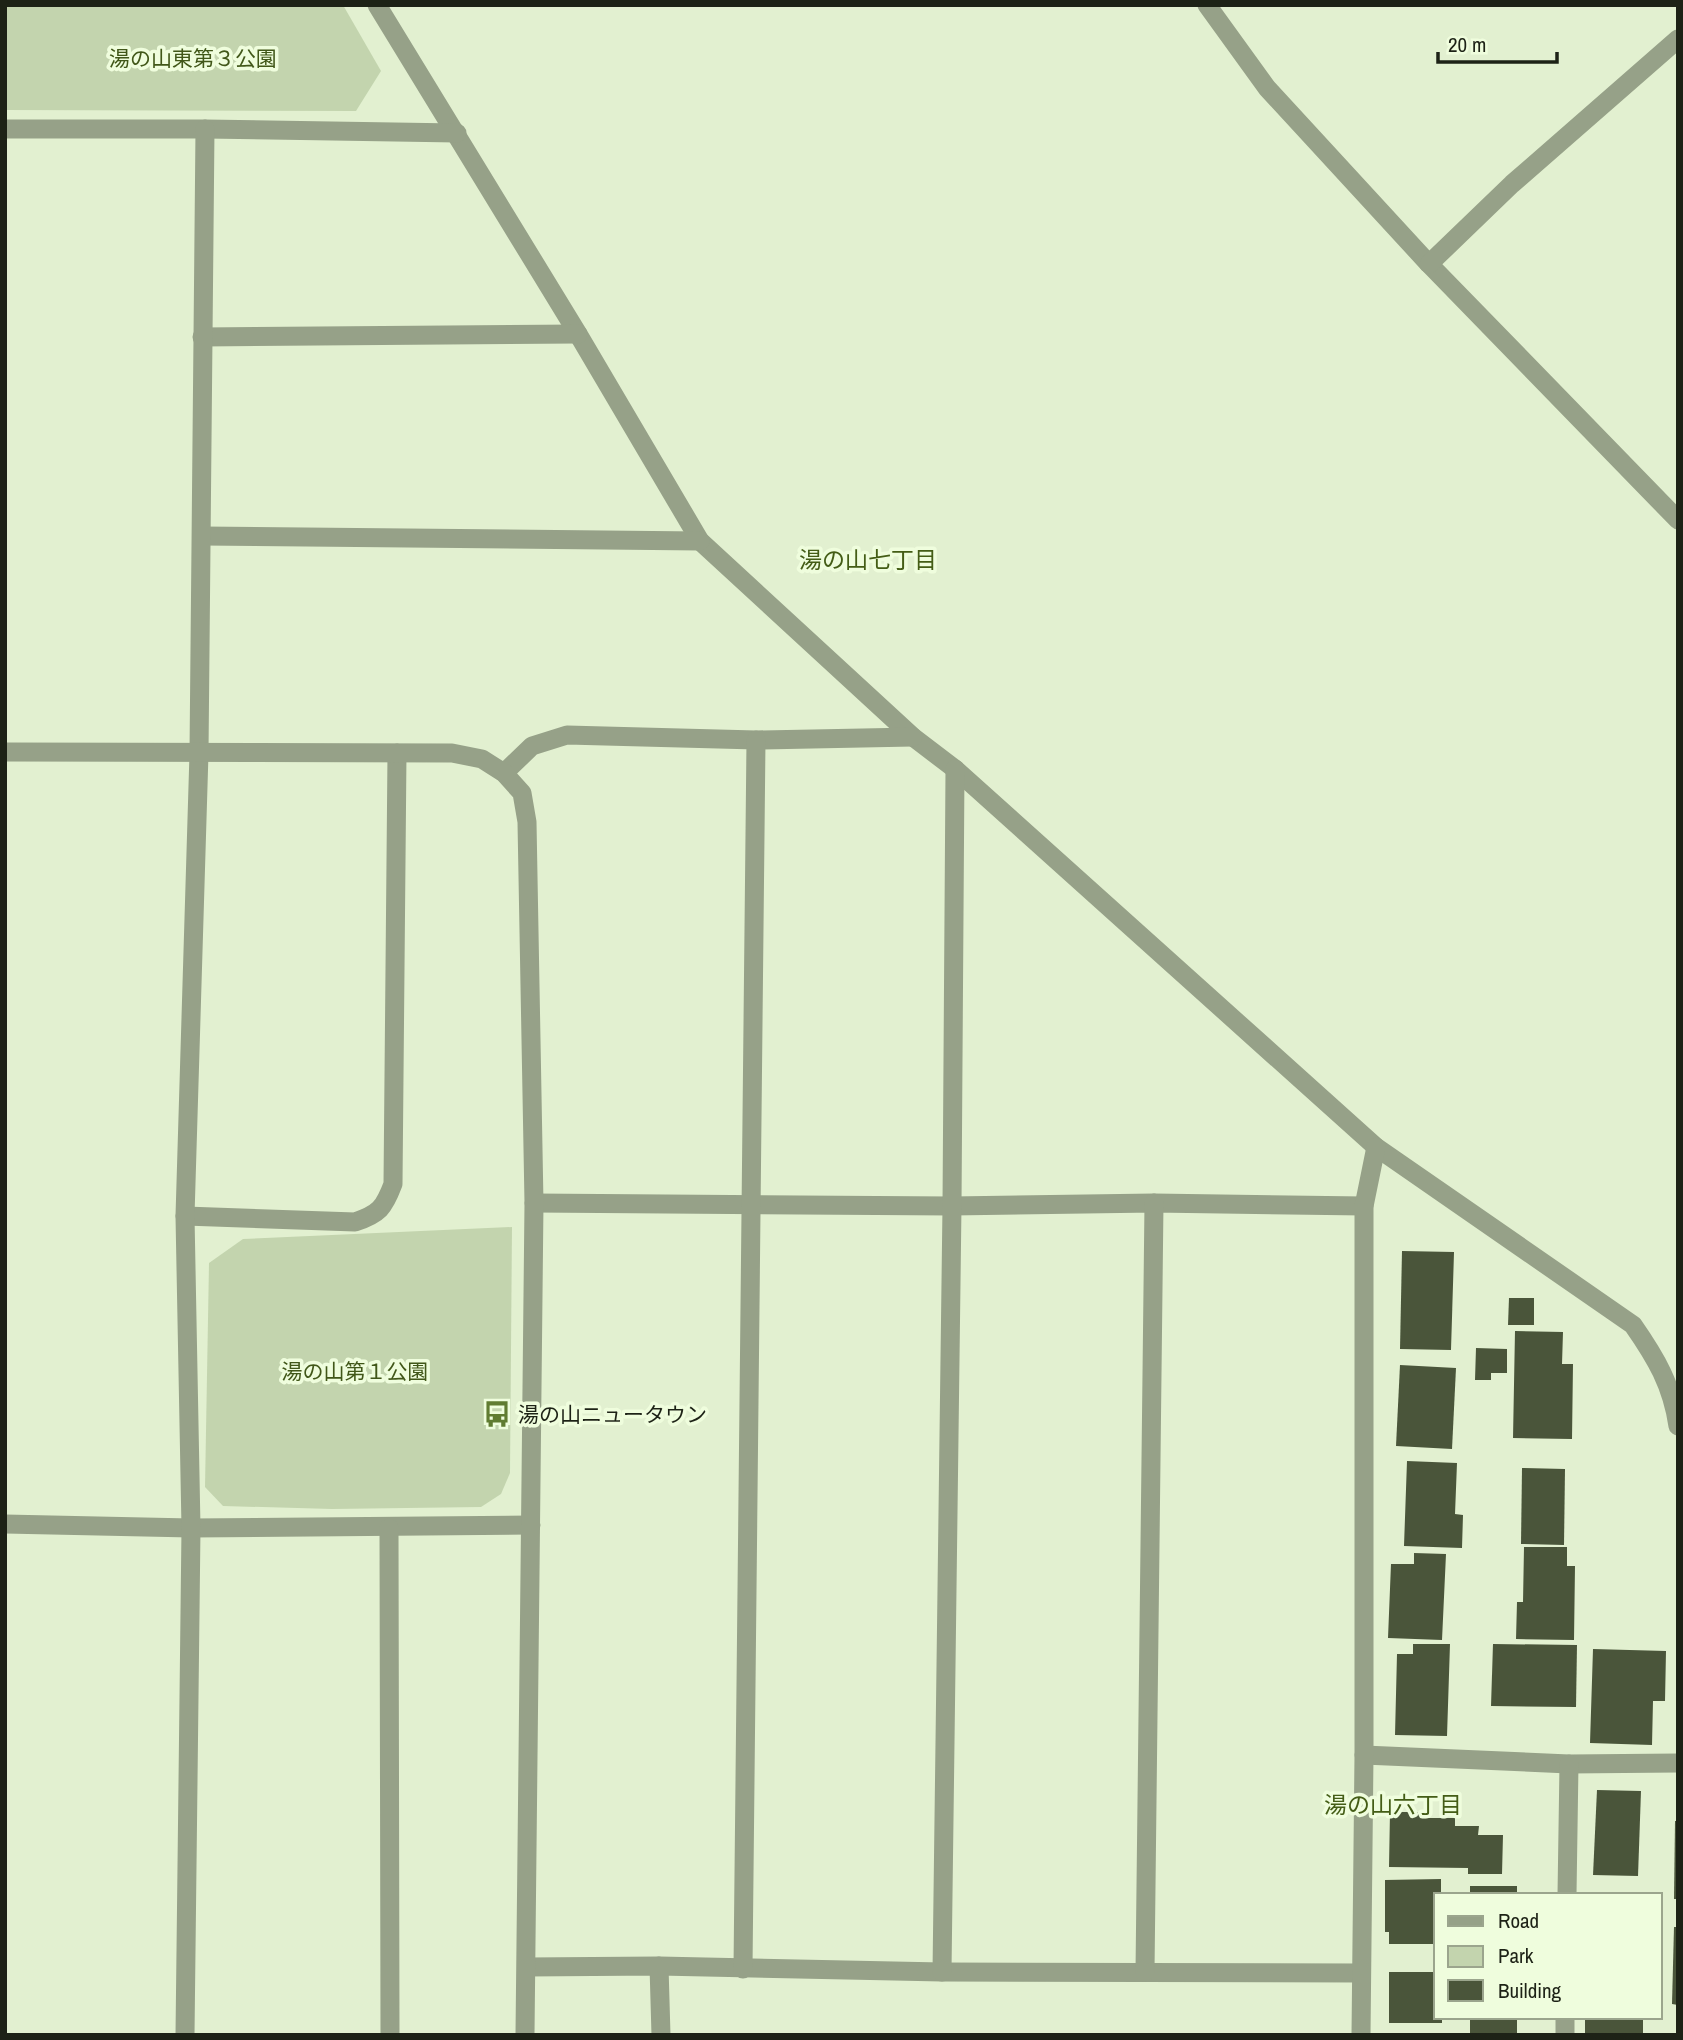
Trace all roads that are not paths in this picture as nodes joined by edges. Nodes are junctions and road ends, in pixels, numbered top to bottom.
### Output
1 (377, 5) edge
2 (1207, 5) edge
3 (1678, 39) edge
4 (5, 129) edge
5 (205, 129) junction
6 (457, 133) junction
7 (1429, 264) junction
8 (578, 334) junction
9 (202, 337) junction
10 (1678, 520) edge
11 (202, 536) junction
12 (700, 541) junction
13 (913, 737) junction
14 (756, 740) junction
15 (5, 752) edge
16 (199, 753) junction
17 (397, 753) junction
18 (955, 769) junction
19 (504, 773) junction
20 (1376, 1147) junction
21 (534, 1203) junction
22 (1154, 1203) junction
23 (750, 1205) junction
24 (952, 1206) junction
25 (1364, 1206) junction
26 (185, 1216) junction
27 (1678, 1426) edge
28 (5, 1524) edge
29 (531, 1525) junction
30 (191, 1528) junction
31 (389, 1528) junction
32 (1364, 1755) junction
33 (1678, 1763) edge
34 (1569, 1764) junction
35 (1567, 1893) edge
36 (659, 1966) junction
37 (527, 1967) junction
38 (743, 1969) junction
39 (942, 1972) junction
40 (1145, 1972) junction
41 (1360, 1973) junction
42 (185, 2035) edge
43 (390, 2035) edge
44 (525, 2035) edge
45 (661, 2035) edge
46 (1361, 2035) edge

1 - 6 street
2 - 7 street
3 - 7 street
4 - 5 street
5 - 6 street
5 - 9 street
6 - 8 street
7 - 10 street
8 - 9 street
8 - 12 street
9 - 11 street
11 - 12 street
11 - 16 street
12 - 13 street
13 - 14 street
13 - 18 street
14 - 19 street
14 - 23 street
15 - 16 street
16 - 17 street
16 - 26 street
17 - 19 street
17 - 26 street
18 - 20 street
18 - 24 street
19 - 21 street
20 - 25 street
20 - 27 street
21 - 23 street
21 - 29 street
22 - 24 street
22 - 25 street
22 - 40 street
23 - 24 street
23 - 38 street
24 - 39 street
25 - 32 street
26 - 30 street
28 - 30 street
29 - 31 street
29 - 37 street
30 - 31 street
30 - 42 street
31 - 43 street
32 - 34 street
32 - 41 street
33 - 34 street
34 - 35 street
36 - 37 street
36 - 38 street
36 - 45 street
37 - 44 street
38 - 39 street
39 - 40 street
40 - 41 street
41 - 46 street

